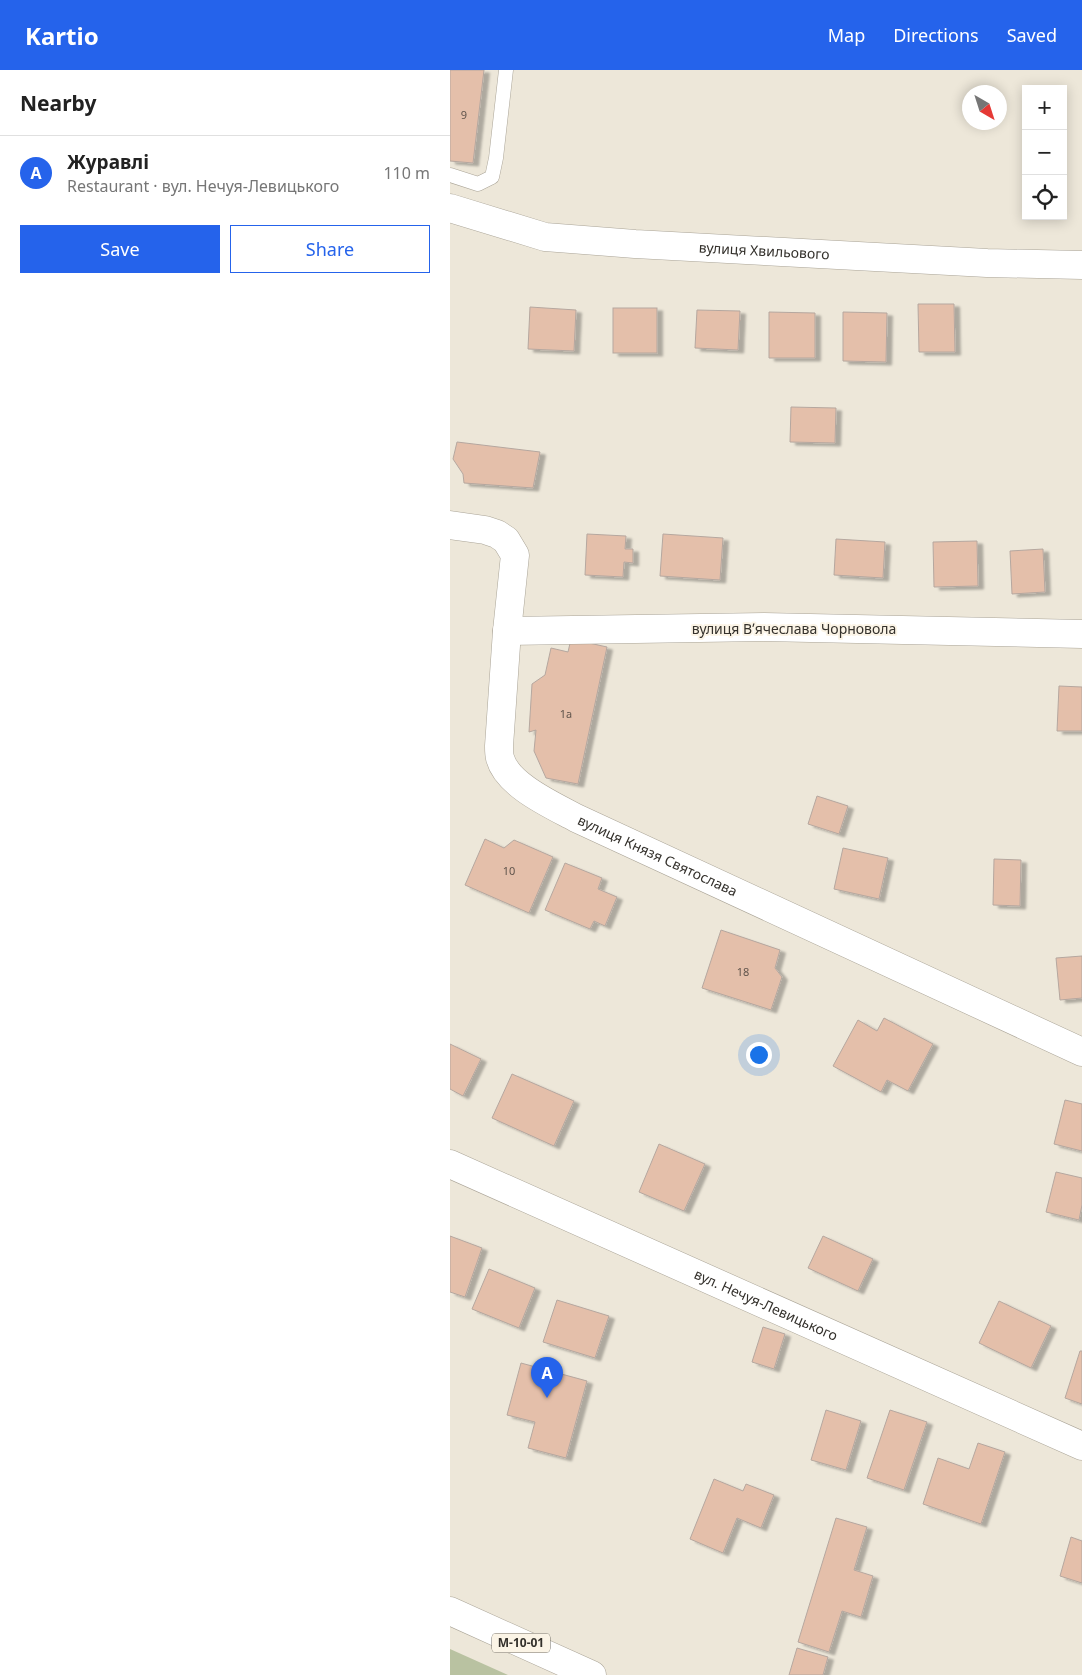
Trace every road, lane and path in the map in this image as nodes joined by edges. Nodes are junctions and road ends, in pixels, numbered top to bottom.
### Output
1 (506, 70) edge
2 (450, 175) edge
3 (450, 208) edge
4 (1082, 265) edge
5 (450, 525) edge
6 (507, 631) junction
7 (1082, 634) edge
8 (1082, 1052) edge
9 (450, 1164) edge
10 (1082, 1446) edge
11 (450, 1611) edge
12 (592, 1675) edge

1 - 2 lane
3 - 4 main road, вулиця Хвильового
5 - 6 main road, вулиця Князя Святослава
6 - 7 main road, вулиця Вʼячеслава Чорновола
6 - 8 main road, вулиця Князя Святослава
9 - 10 main road, вул. Нечуя-Левицького
11 - 12 main road, М-10-01

